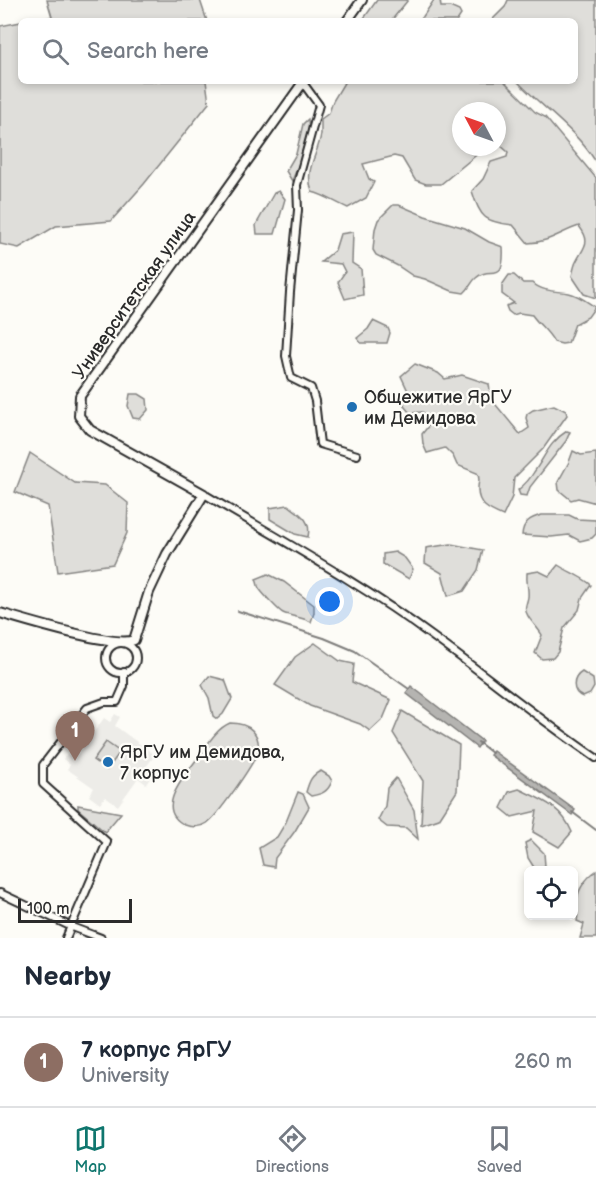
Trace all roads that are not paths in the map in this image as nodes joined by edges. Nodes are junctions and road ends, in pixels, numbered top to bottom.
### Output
1 (362, 0) edge
2 (349, 18) edge
3 (303, 84) edge
4 (305, 84) edge
5 (357, 455) dead end
6 (204, 494) junction
7 (0, 613) edge
8 (134, 640) junction
9 (121, 643) junction
10 (133, 649) junction
11 (124, 672) junction
12 (596, 759) edge
13 (0, 893) edge
14 (72, 927) junction
15 (66, 938) edge
16 (101, 938) edge

1 - 2 street
3 - 6 street, Университетская улица
4 - 5 street
6 - 8 street
6 - 12 street
7 - 9 street
8 - 9 street
8 - 10 street
9 - 10 street
9 - 11 street
10 - 11 street
11 - 14 street
13 - 14 street
14 - 15 street
14 - 16 street

